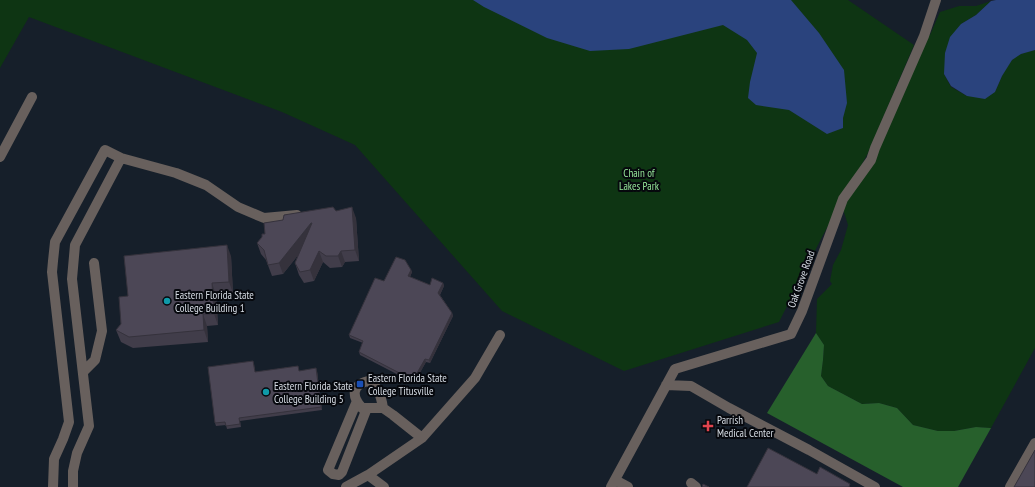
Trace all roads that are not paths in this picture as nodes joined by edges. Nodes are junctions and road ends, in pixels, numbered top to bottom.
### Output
1 (936, 0) edge
2 (32, 97) dead end
3 (0, 157) edge
4 (121, 158) junction
5 (303, 214) edge
6 (66, 223) junction
7 (82, 231) junction
8 (94, 263) dead end
9 (500, 335) dead end
10 (83, 372) junction
11 (666, 385) junction
12 (357, 401) junction
13 (367, 408) junction
14 (383, 408) junction
15 (422, 438) junction
16 (1035, 444) edge
17 (368, 475) junction
18 (613, 483) edge
19 (53, 487) edge
20 (73, 487) edge
21 (346, 487) edge
22 (361, 487) edge
23 (384, 487) edge
24 (628, 487) edge
25 (875, 487) edge
26 (1010, 487) edge

1 - 11 street, Oak Grove Road
2 - 3 street
4 - 5 street
4 - 6 street
4 - 7 street
6 - 7 street
6 - 19 street
7 - 10 street
8 - 10 street
9 - 15 street
10 - 20 street
11 - 18 street, Oak Grove Road
11 - 25 street
12 - 13 street
12 - 13 street
12 - 14 street
13 - 14 street
14 - 15 street
15 - 17 street
16 - 26 street
17 - 21 street
17 - 22 street
17 - 23 street
18 - 24 street

